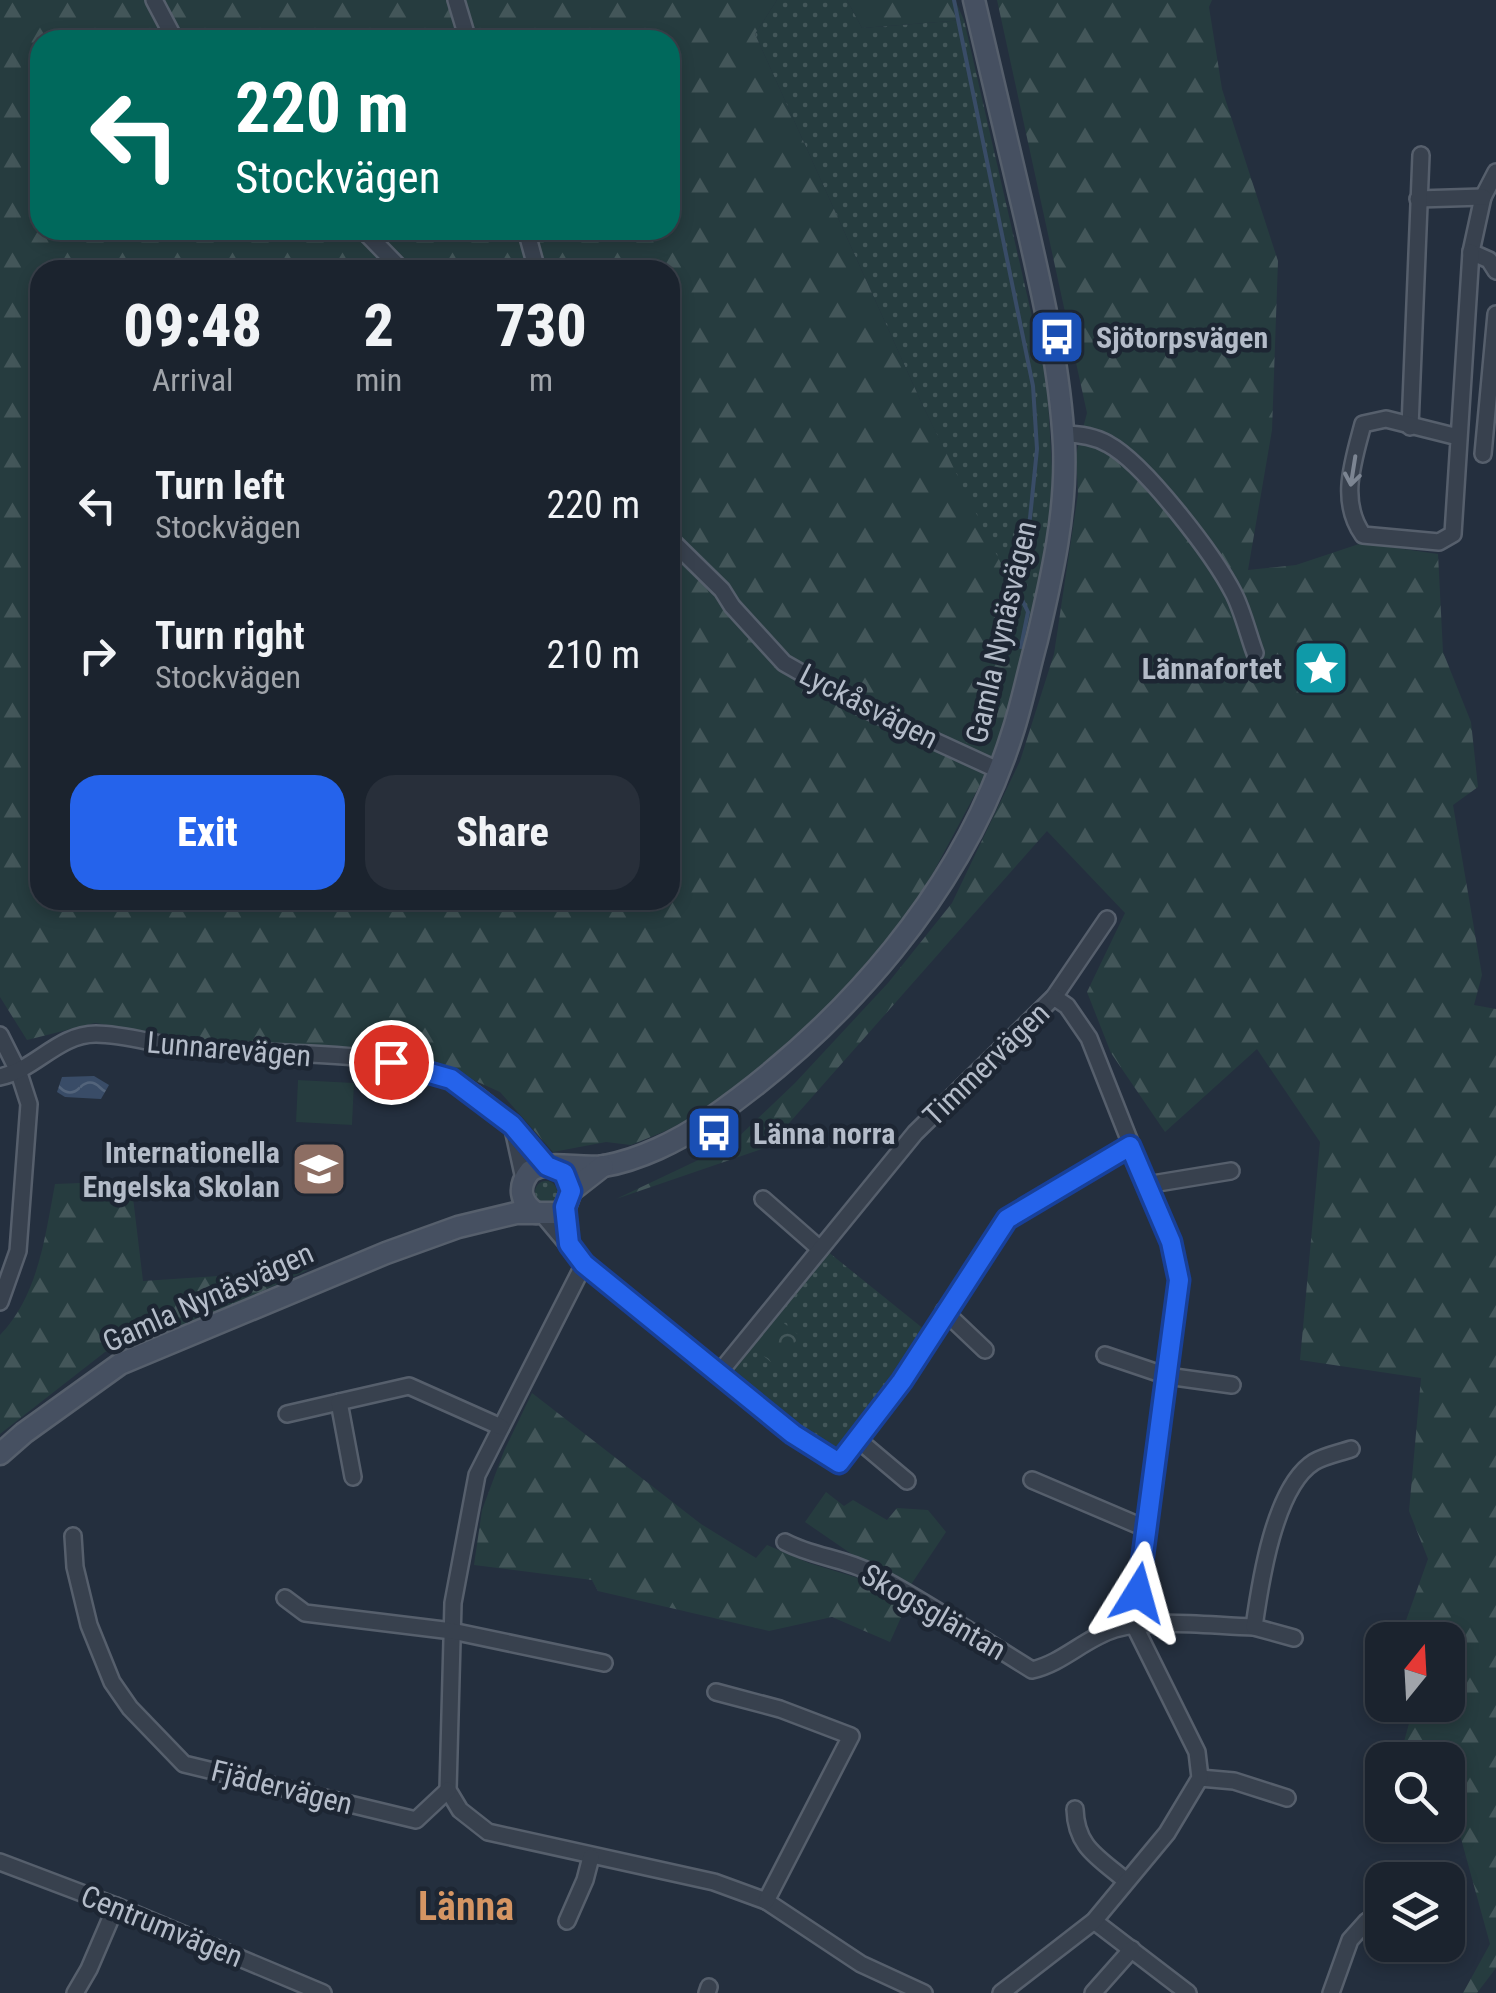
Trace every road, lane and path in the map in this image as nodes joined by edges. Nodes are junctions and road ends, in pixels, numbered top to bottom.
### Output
1 (154, 0) edge
2 (456, 0) edge
3 (974, 0) edge
4 (170, 30) edge
5 (465, 30) edge
6 (1421, 155) dead end
7 (1496, 172) edge
8 (1484, 197) junction
9 (1418, 198) junction
10 (373, 240) edge
11 (1471, 252) junction
12 (392, 260) edge
13 (1496, 271) edge
14 (1496, 314) edge
15 (1410, 427) junction
16 (1063, 434) junction
17 (1458, 437) junction
18 (1483, 454) dead end
19 (680, 548) edge
20 (1255, 653) dead end
21 (998, 770) junction
22 (1107, 919) dead end
23 (1065, 1000) junction
24 (0, 1034) edge
25 (20, 1073) junction
26 (0, 1077) edge
27 (512, 1125) junction
28 (1130, 1146) junction
29 (602, 1166) junction
30 (552, 1167) junction
31 (1231, 1171) dead end
32 (522, 1184) junction
33 (1146, 1185) junction
34 (568, 1199) junction
35 (762, 1199) dead end
36 (540, 1214) junction
37 (458, 1228) junction
38 (569, 1244) junction
39 (820, 1249) junction
40 (584, 1264) junction
41 (0, 1302) edge
42 (944, 1311) junction
43 (985, 1350) dead end
44 (1105, 1355) dead end
45 (720, 1372) junction
46 (1167, 1376) junction
47 (1232, 1385) dead end
48 (339, 1402) junction
49 (288, 1414) dead end
50 (502, 1427) junction
51 (856, 1438) junction
52 (1350, 1449) dead end
53 (0, 1454) edge
54 (354, 1478) dead end
55 (1032, 1480) dead end
56 (907, 1481) dead end
57 (1147, 1529) junction
58 (74, 1536) dead end
59 (785, 1542) dead end
60 (285, 1598) dead end
61 (1134, 1625) junction
62 (1254, 1626) junction
63 (452, 1631) junction
64 (1294, 1638) dead end
65 (604, 1663) dead end
66 (716, 1692) dead end
67 (1200, 1778) junction
68 (448, 1790) junction
69 (1287, 1798) dead end
70 (1075, 1809) dead end
71 (591, 1857) junction
72 (0, 1862) edge
73 (1125, 1880) junction
74 (766, 1901) junction
75 (116, 1906) junction
76 (567, 1921) dead end
77 (1094, 1921) junction
78 (1365, 1923) edge
79 (1132, 1949) junction
80 (75, 1993) edge
81 (323, 1993) edge
82 (924, 1993) edge
83 (1001, 1993) edge
84 (1093, 1993) edge
85 (1188, 1993) edge
86 (1331, 1993) edge

1 - 4 street
2 - 5 street
3 - 16 street, Gamla Nynäsvägen
6 - 9 street
7 - 8 street
8 - 9 street
8 - 11 street
9 - 15 street
10 - 12 street
11 - 13 street
11 - 17 street
14 - 18 street
15 - 17 street
15 -> 17 street
16 - 20 street
16 - 21 street, Gamla Nynäsvägen
19 - 21 street, Lyckåsvägen
21 - 29 street, Gamla Nynäsvägen
22 - 23 street
23 - 28 street, Timmervägen
23 - 39 street, Timmervägen
24 - 25 street
25 - 26 street, Lunnarevägen
25 - 27 street, Lunnarevägen
25 - 41 street
27 - 30 street, Lunnarevägen
27 - 32 street
28 - 33 street, Timmervägen
28 - 42 street
29 - 30 street, Gamla Nynäsvägen
29 - 34 street, Gamla Nynäsvägen
30 - 32 street, Gamla Nynäsvägen
30 - 34 street
31 - 33 street
32 - 36 street
32 - 37 street, Gamla Nynäsvägen
33 - 46 street, Timmervägen
34 - 36 street, Gamla Nynäsvägen
34 - 38 street
35 - 39 street
36 - 37 street, Gamla Nynäsvägen
36 - 38 street
37 - 53 street, Gamla Nynäsvägen
38 - 40 street
39 - 45 street, Timmervägen
40 - 45 street
40 - 50 street
42 - 43 street
42 - 51 street
44 - 46 street
45 - 51 street
46 - 47 street
46 - 57 street, Timmervägen
48 - 49 street
48 - 50 street
48 - 54 street
50 - 63 street
51 - 56 street
52 - 62 street
55 - 57 street
57 - 61 street, Timmervägen
58 - 68 street, Fjädervägen
59 - 61 street, Skogsgläntan
60 - 63 street
61 - 62 street
61 - 67 street
62 - 64 street
63 - 65 street
63 - 68 street
66 - 74 street
67 - 69 street
67 - 73 street
68 - 71 street
70 - 73 street
71 - 74 street
71 - 76 street
72 - 75 street, Centrumvägen
73 - 77 street
74 - 82 street
75 - 80 street
75 - 81 street, Centrumvägen
77 - 79 street
77 - 83 street
78 - 86 street
79 - 84 street
79 - 85 street

